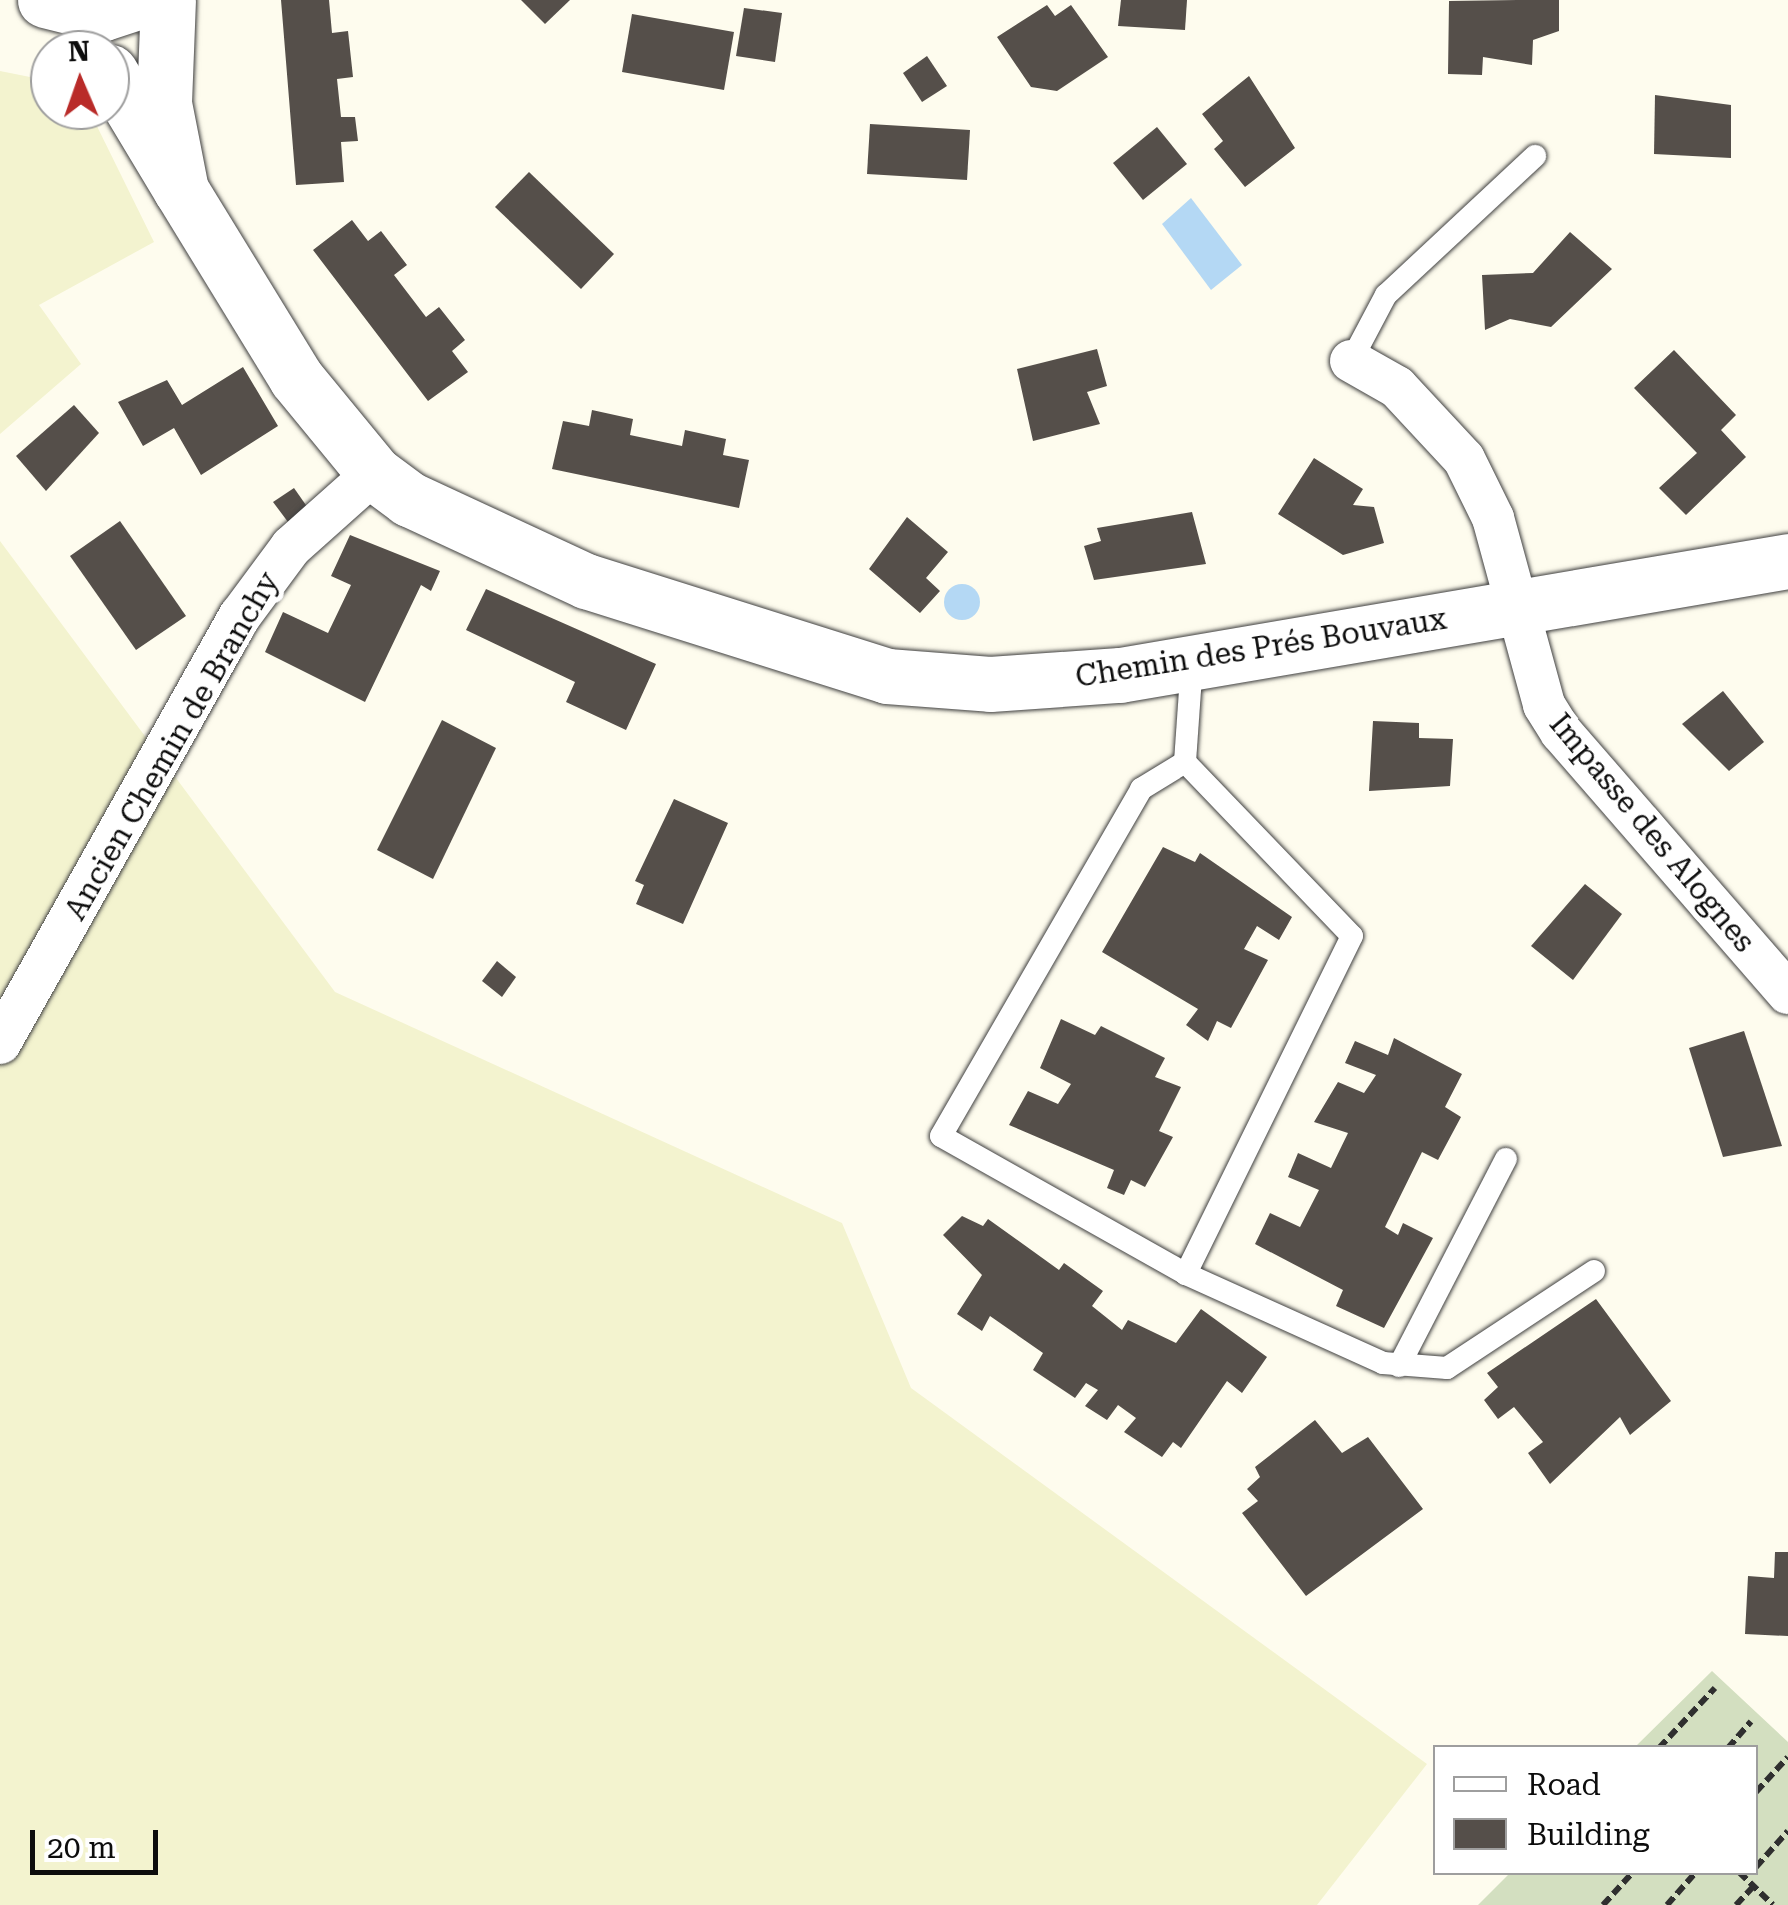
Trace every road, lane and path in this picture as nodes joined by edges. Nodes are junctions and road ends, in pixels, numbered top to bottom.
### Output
1 (143, 0) edge
2 (168, 0) edge
3 (71, 20) edge
4 (130, 105) edge
5 (1535, 156) dead end
6 (181, 190) junction
7 (1350, 361) joint
8 (374, 473) junction
9 (1788, 561) edge
10 (1516, 607) junction
11 (1192, 662) junction
12 (1184, 762) junction
13 (1788, 993) edge
14 (0, 1042) edge
15 (1506, 1159) dead end
16 (1594, 1271) dead end
17 (1186, 1274) junction
18 (1399, 1366) junction
19 (1715, 1688) dead end
20 (1751, 1722) dead end
21 (1662, 1745) edge
22 (1731, 1745) edge
23 (1788, 1757) edge
24 (1758, 1790) edge
25 (1788, 1831) edge
26 (1758, 1865) edge
27 (1630, 1875) edge
28 (1693, 1875) edge
29 (1745, 1875) edge
30 (1754, 1886) junction
31 (1603, 1905) edge
32 (1667, 1905) edge
33 (1736, 1905) edge
34 (1773, 1905) edge

1 - 3 street
2 - 6 street
4 - 6 street, Chemin des Prés Bouvaux
5 - 7 lane
6 - 8 street, Chemin des Prés Bouvaux
7 - 10 street, Impasse des Alognes
8 - 11 street, Chemin des Prés Bouvaux
8 - 14 street, Ancien Chemin de Branchy
9 - 10 street, Chemin des Prés Bouvaux
10 - 11 street, Chemin des Prés Bouvaux
10 - 13 street, Impasse des Alognes
11 - 12 lane
12 - 17 lane
12 - 17 lane
15 - 18 lane
16 - 18 lane
17 - 18 lane
19 - 21 path
20 - 22 path
23 - 24 path
25 - 26 path
27 - 31 path
28 - 32 path
29 - 30 path
30 - 33 path
30 - 34 path

